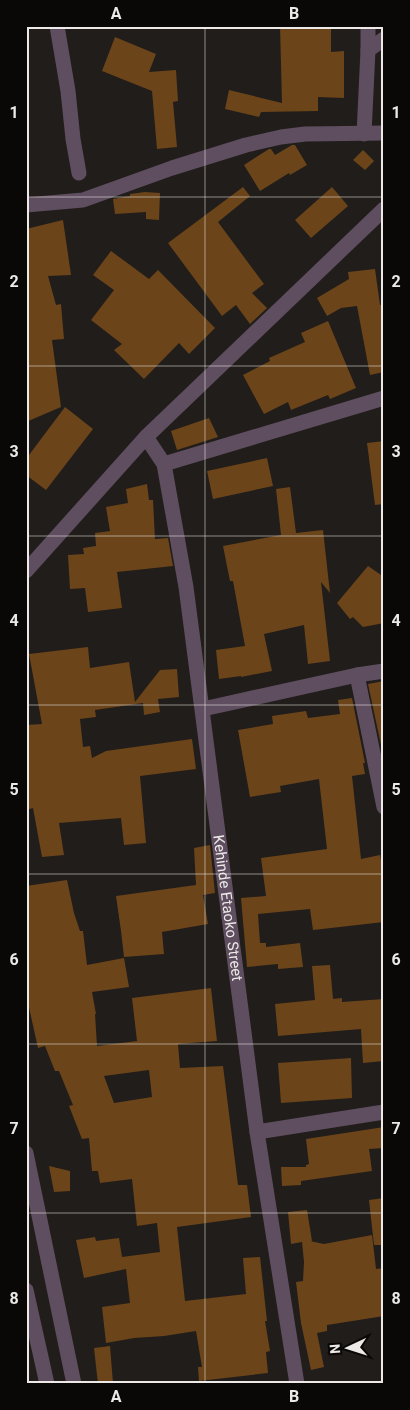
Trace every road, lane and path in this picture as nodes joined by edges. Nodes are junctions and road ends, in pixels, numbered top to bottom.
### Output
1 (57, 26) edge
2 (368, 26) edge
3 (384, 39) edge
4 (368, 50) junction
5 (384, 133) edge
6 (364, 134) junction
7 (79, 173) dead end
8 (26, 205) edge
9 (384, 209) edge
10 (384, 398) edge
11 (146, 437) junction
12 (164, 464) junction
13 (26, 571) edge
14 (384, 671) edge
15 (357, 675) junction
16 (202, 709) junction
17 (384, 807) edge
18 (384, 1112) edge
19 (257, 1132) junction
20 (26, 1154) edge
21 (26, 1290) edge
22 (47, 1384) edge
23 (74, 1384) edge
24 (297, 1384) edge

1 - 7 street
2 - 4 street
3 - 4 street
4 - 6 street
5 - 6 street
6 - 8 street
9 - 11 street
10 - 12 street
11 - 12 street, Kehinde Etaoko Street
11 - 13 street
12 - 16 street, Kehinde Etaoko Street
14 - 15 street
15 - 16 street
15 - 17 street
16 - 19 street, Kehinde Etaoko Street
18 - 19 street
19 - 24 street, Kehinde Etaoko Street
20 - 23 street
21 - 22 street

